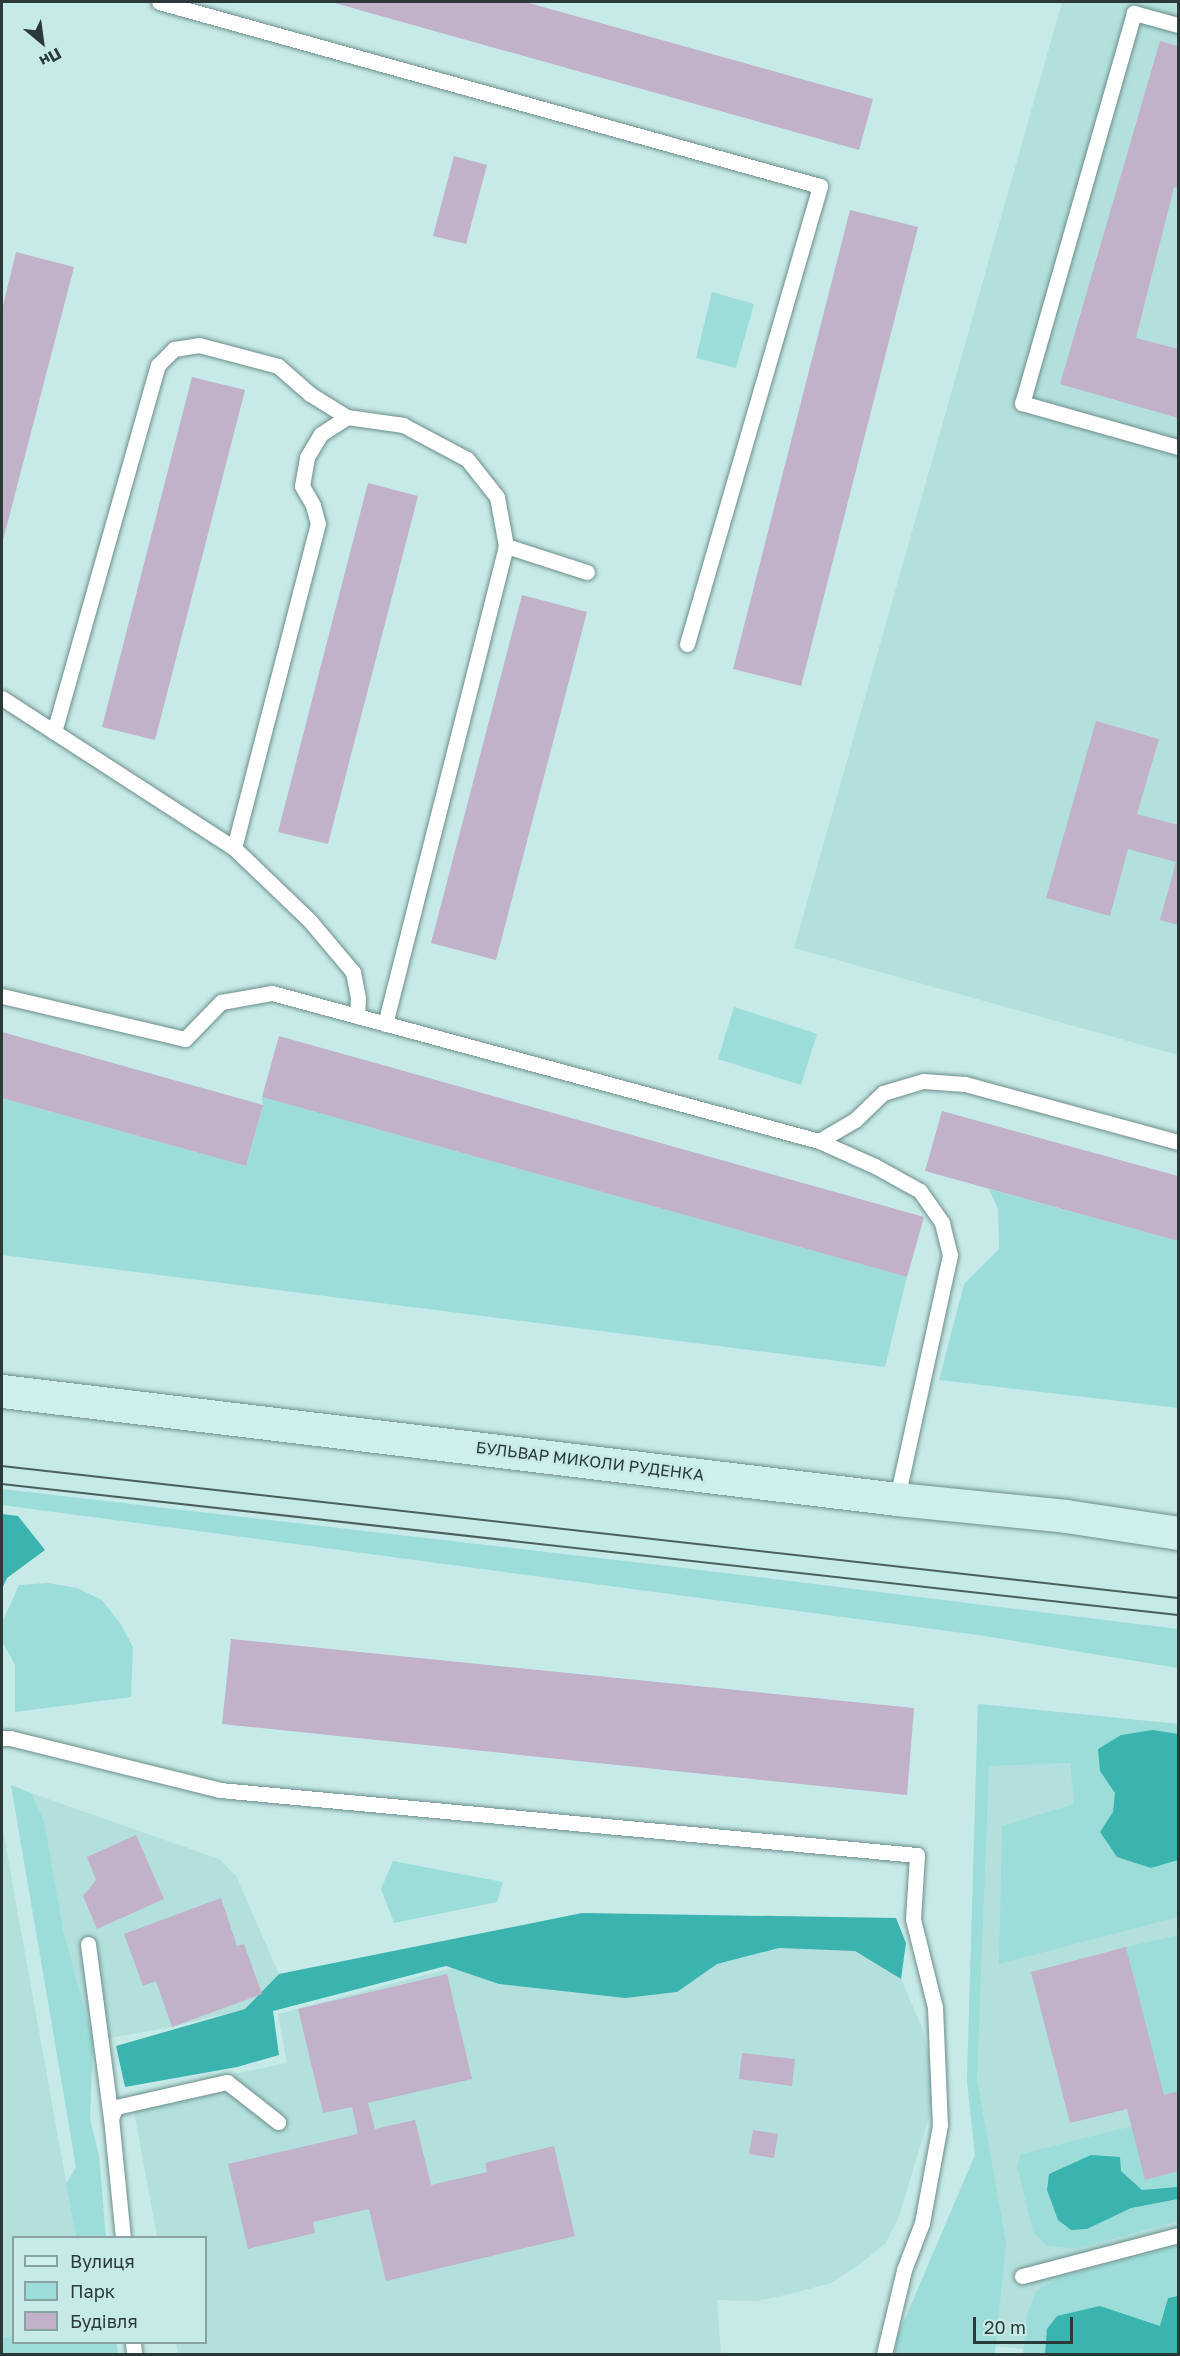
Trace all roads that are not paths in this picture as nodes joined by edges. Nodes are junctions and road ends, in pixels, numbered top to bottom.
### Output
1 (159, 2) edge
2 (1179, 25) edge
3 (347, 417) junction
4 (1179, 447) edge
5 (506, 546) junction
6 (587, 572) dead end
7 (687, 644) dead end
8 (2, 698) edge
9 (54, 732) junction
10 (234, 848) junction
11 (2, 996) edge
12 (357, 1016) junction
13 (385, 1024) junction
14 (819, 1142) junction
15 (1179, 1142) edge
16 (2, 1391) edge
17 (897, 1499) junction
18 (1179, 1533) edge
19 (2, 1738) edge
20 (87, 1944) dead end
21 (111, 2118) junction
22 (278, 2121) dead end
23 (1179, 2235) edge
24 (123, 2236) edge
25 (1022, 2276) dead end
26 (884, 2355) edge

1 - 7 lane
2 - 4 lane
3 - 5 lane
3 - 9 lane
3 - 10 lane
5 - 6 lane
5 - 13 lane
8 - 9 lane
9 - 10 lane
10 - 12 lane
11 - 12 lane
12 - 13 lane
13 - 14 lane
14 - 15 lane
14 - 17 lane
16 - 17 street, БУЛЬВАР МИКОЛИ РУДЕНКА
17 - 18 street, БУЛЬВАР МИКОЛИ РУДЕНКА
19 - 26 lane
20 - 21 lane
21 - 22 lane
21 - 24 lane
23 - 25 lane

